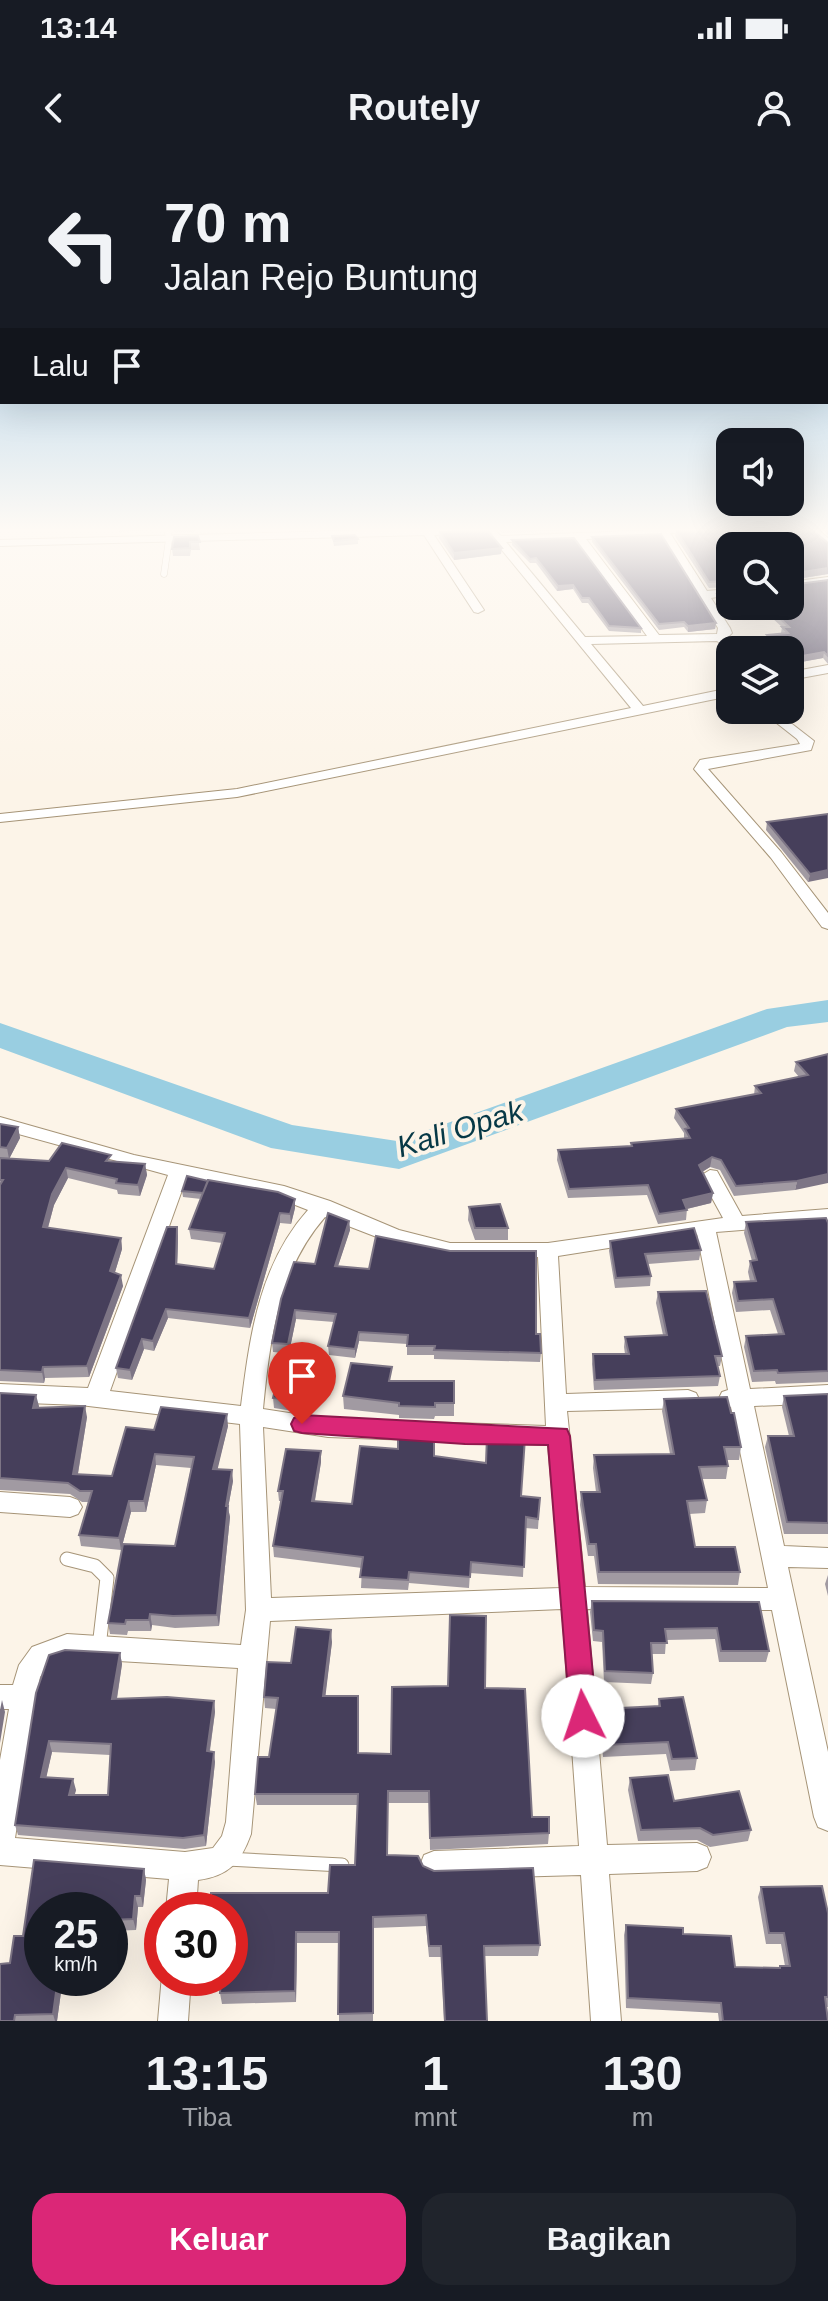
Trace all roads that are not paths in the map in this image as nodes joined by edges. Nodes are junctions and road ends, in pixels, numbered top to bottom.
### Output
1 (560, 614) edge
2 (637, 614) edge
3 (715, 614) edge
4 (722, 636) edge
5 (716, 637) edge
6 (656, 639) junction
7 (582, 641) junction
8 (828, 669) edge
9 (804, 673) edge
10 (716, 695) edge
11 (639, 710) junction
12 (785, 724) edge
13 (0, 818) edge
14 (828, 924) edge
15 (1, 1126) edge
16 (179, 1170) junction
17 (710, 1176) dead end
18 (323, 1206) junction
19 (828, 1216) edge
20 (735, 1222) junction
21 (705, 1226) junction
22 (548, 1250) junction
23 (0, 1393) edge
24 (828, 1394) edge
25 (740, 1397) junction
26 (96, 1398) junction
27 (555, 1403) junction
28 (251, 1416) junction
29 (559, 1436) junction
30 (0, 1502) edge
31 (70, 1507) dead end
32 (774, 1556) junction
33 (828, 1558) edge
34 (67, 1559) dead end
35 (574, 1598) junction
36 (783, 1599) junction
37 (259, 1610) junction
38 (99, 1647) junction
39 (252, 1657) junction
40 (13, 1697) edge
41 (828, 1817) edge
42 (0, 1843) edge
43 (0, 1851) edge
44 (697, 1857) dead end
45 (224, 1859) junction
46 (594, 1860) junction
47 (342, 1865) edge
48 (434, 1865) dead end
49 (185, 1866) junction
50 (183, 1892) edge
51 (175, 1996) edge
52 (173, 2021) edge
53 (606, 2021) edge

1 - 7 street
2 - 6 street
3 - 4 street
5 - 6 street
6 - 7 street
7 - 11 street
8 - 9 street
10 - 11 street
11 - 13 street
12 - 14 street
15 - 16 street
16 - 18 street
16 - 26 street
17 - 20 street
18 - 22 street
18 - 28 street
19 - 20 street
20 - 21 street
21 - 22 street
21 - 25 street
22 - 27 street
23 - 26 street
24 - 25 street
25 - 27 street
25 - 32 street
26 - 28 street
27 - 29 street
28 - 29 street
28 - 37 street
29 - 35 street
30 - 31 street
32 - 33 street
32 - 36 street
34 - 38 lane
35 - 36 street
35 - 37 street
35 - 46 street
36 - 41 street
37 - 39 street
38 - 39 street
38 - 40 street
39 - 45 street
40 - 42 street
43 - 49 street
44 - 46 street
45 - 47 lane
45 - 49 street
46 - 48 street
46 - 53 street
49 - 50 street
51 - 52 street

